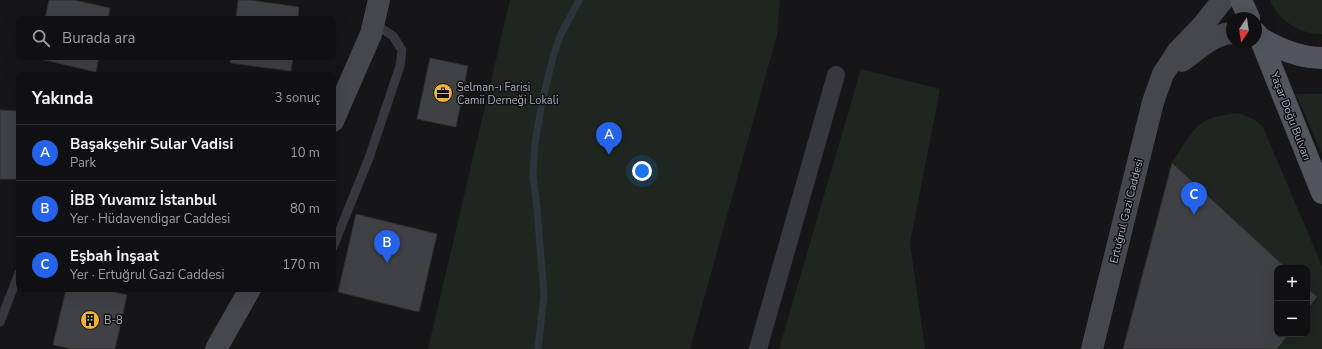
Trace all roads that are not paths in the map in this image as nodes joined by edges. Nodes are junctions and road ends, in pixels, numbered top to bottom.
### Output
1 (379, 0) edge
2 (1224, 0) edge
3 (1241, 0) edge
4 (1246, 12) edge
5 (373, 23) junction
6 (1226, 34) edge
7 (1262, 39) edge
8 (1262, 48) edge
9 (1322, 58) edge
10 (1163, 74) junction
11 (836, 75) dead end
12 (336, 114) edge
13 (1322, 193) edge
14 (336, 240) edge
15 (16, 281) edge
16 (248, 292) edge
17 (0, 322) edge
18 (216, 349) edge
19 (758, 349) edge
20 (1092, 349) edge

1 - 5 street
2 - 10 street, Ertuğrul Gazi Caddesi
3 - 4 main road
5 - 12 street
5 - 14 lane
6 - 10 street
7 - 9 main road, Yaşar Doğu Bulvarı
8 - 13 main road, Yaşar Doğu Bulvarı
10 - 20 street, Ertuğrul Gazi Caddesi
11 - 19 street
15 - 17 lane
16 - 18 street

